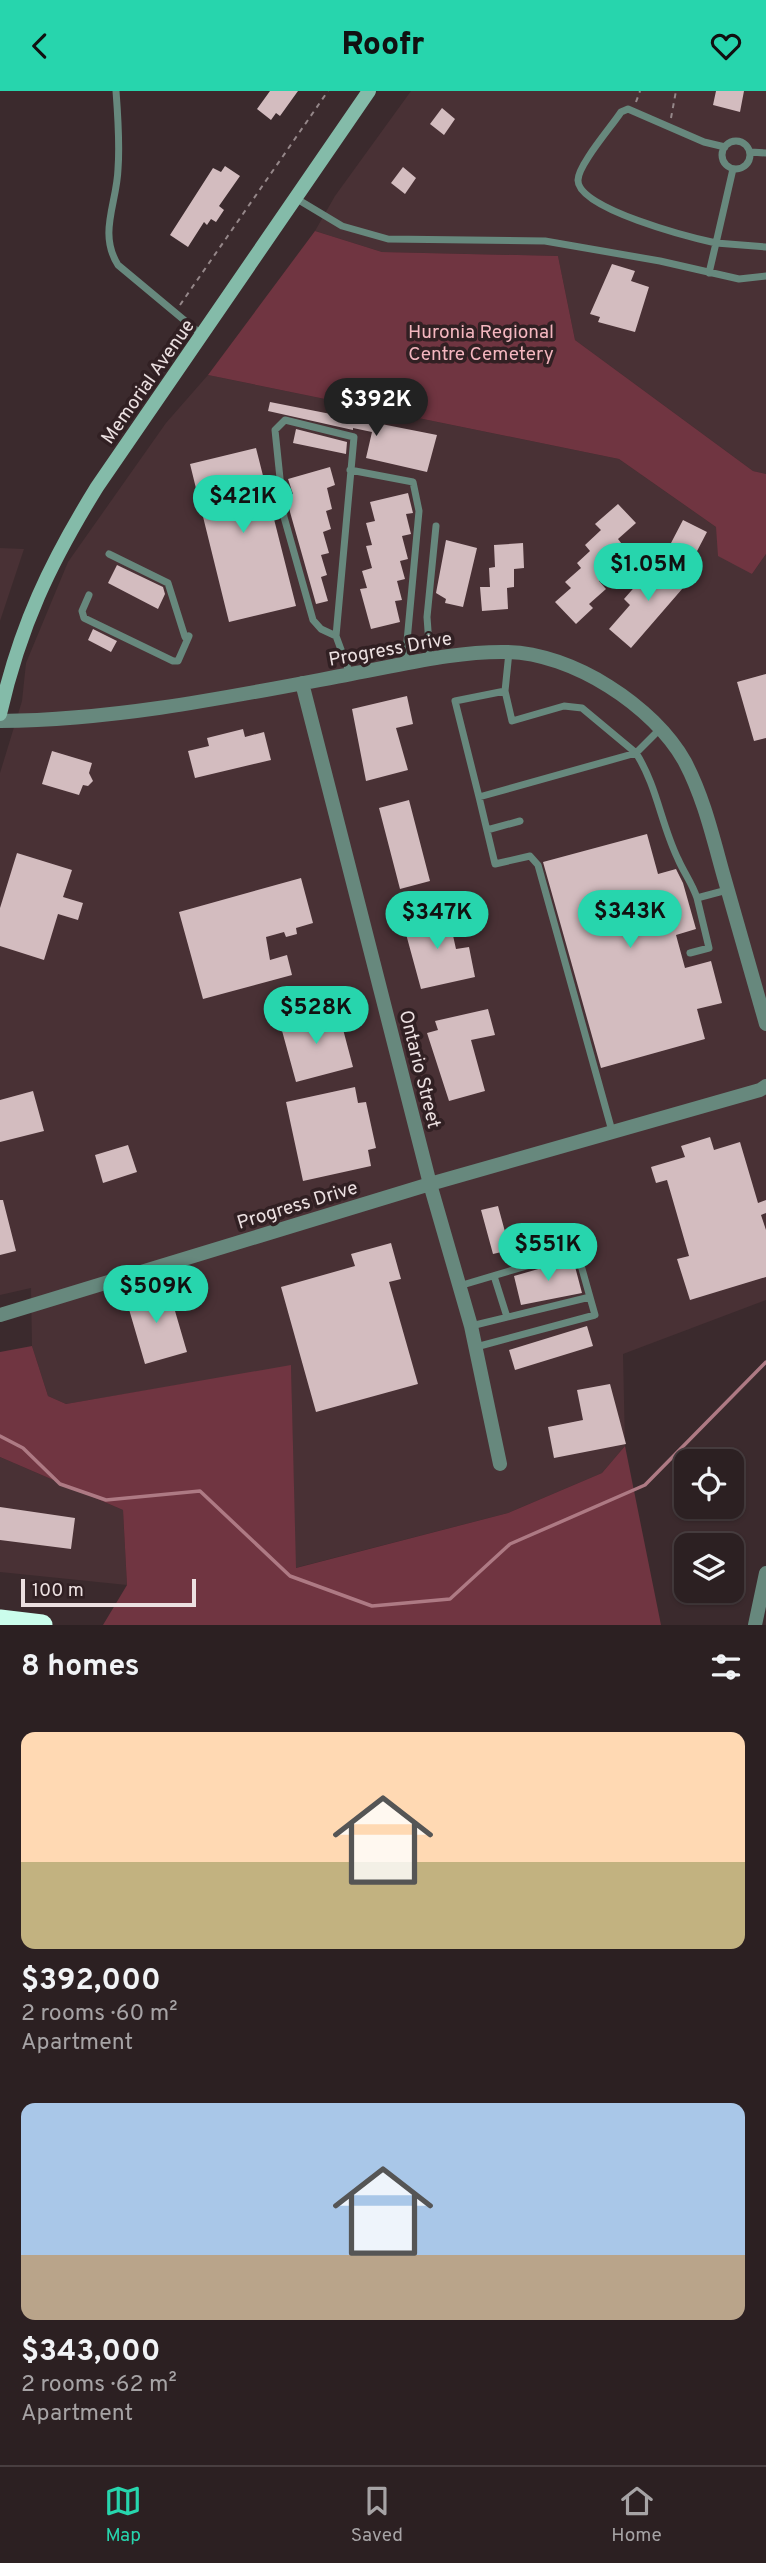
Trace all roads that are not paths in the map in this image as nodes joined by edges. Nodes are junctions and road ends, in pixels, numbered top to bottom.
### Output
1 (116, 91) edge
2 (369, 91) edge
3 (725, 147) junction
4 (750, 152) junction
5 (766, 153) edge
6 (733, 169) junction
7 (297, 199) junction
8 (716, 243) junction
9 (766, 247) edge
10 (709, 273) junction
11 (766, 276) edge
12 (202, 335) junction
13 (350, 470) junction
14 (436, 526) dead end
15 (109, 554) dead end
16 (89, 595) dead end
17 (336, 636) junction
18 (509, 652) junction
19 (429, 658) junction
20 (405, 664) junction
21 (350, 675) junction
22 (302, 683) junction
23 (505, 691) junction
24 (0, 714) edge
25 (0, 721) edge
26 (662, 728) junction
27 (636, 753) junction
28 (479, 797) junction
29 (520, 821) dead end
30 (486, 830) junction
31 (728, 890) junction
32 (697, 898) junction
33 (690, 953) dead end
34 (766, 1024) edge
35 (766, 1086) edge
36 (612, 1132) junction
37 (430, 1184) junction
38 (494, 1276) junction
39 (459, 1286) junction
40 (590, 1297) junction
41 (0, 1315) edge
42 (507, 1317) junction
43 (471, 1326) junction
44 (475, 1348) junction
45 (500, 1464) dead end
46 (766, 1573) edge
47 (0, 1620) edge
48 (42, 1625) edge
49 (755, 1625) edge

1 - 12 lane
2 - 7 main road, Memorial Avenue
3 - 4 lane
3 - 6 lane
3 - 8 lane
4 - 5 lane
4 - 6 lane
6 - 8 lane
7 - 10 lane
7 - 12 main road, Memorial Avenue
8 - 9 lane
8 - 10 lane
10 - 11 lane
12 - 24 main road, Memorial Avenue
13 - 17 lane
13 - 17 lane
13 - 20 lane
14 - 19 lane
15 - 16 lane
17 - 21 lane
18 - 19 street, Progress Drive
18 - 23 lane
18 - 26 street, Progress Drive
19 - 20 street, Progress Drive
20 - 21 street, Progress Drive
21 - 22 street, Progress Drive
22 - 25 street, Progress Drive
22 - 37 street, Ontario Street
23 - 27 lane
23 - 28 lane
26 - 27 lane
26 - 31 street, Progress Drive
27 - 28 lane
27 - 32 lane
28 - 30 lane
29 - 30 lane
30 - 36 lane
31 - 32 lane
31 - 34 street, Progress Drive
32 - 33 lane
35 - 36 street, Progress Drive
36 - 37 street, Progress Drive
37 - 39 street, Ontario Street
37 - 41 street, Progress Drive
38 - 39 lane
38 - 40 lane
38 - 42 lane
39 - 43 street, Ontario Street
40 - 42 lane
40 - 44 lane
42 - 43 lane
43 - 44 street, Ontario Street
44 - 45 street, Ontario Street
46 - 49 street
47 - 48 highway

